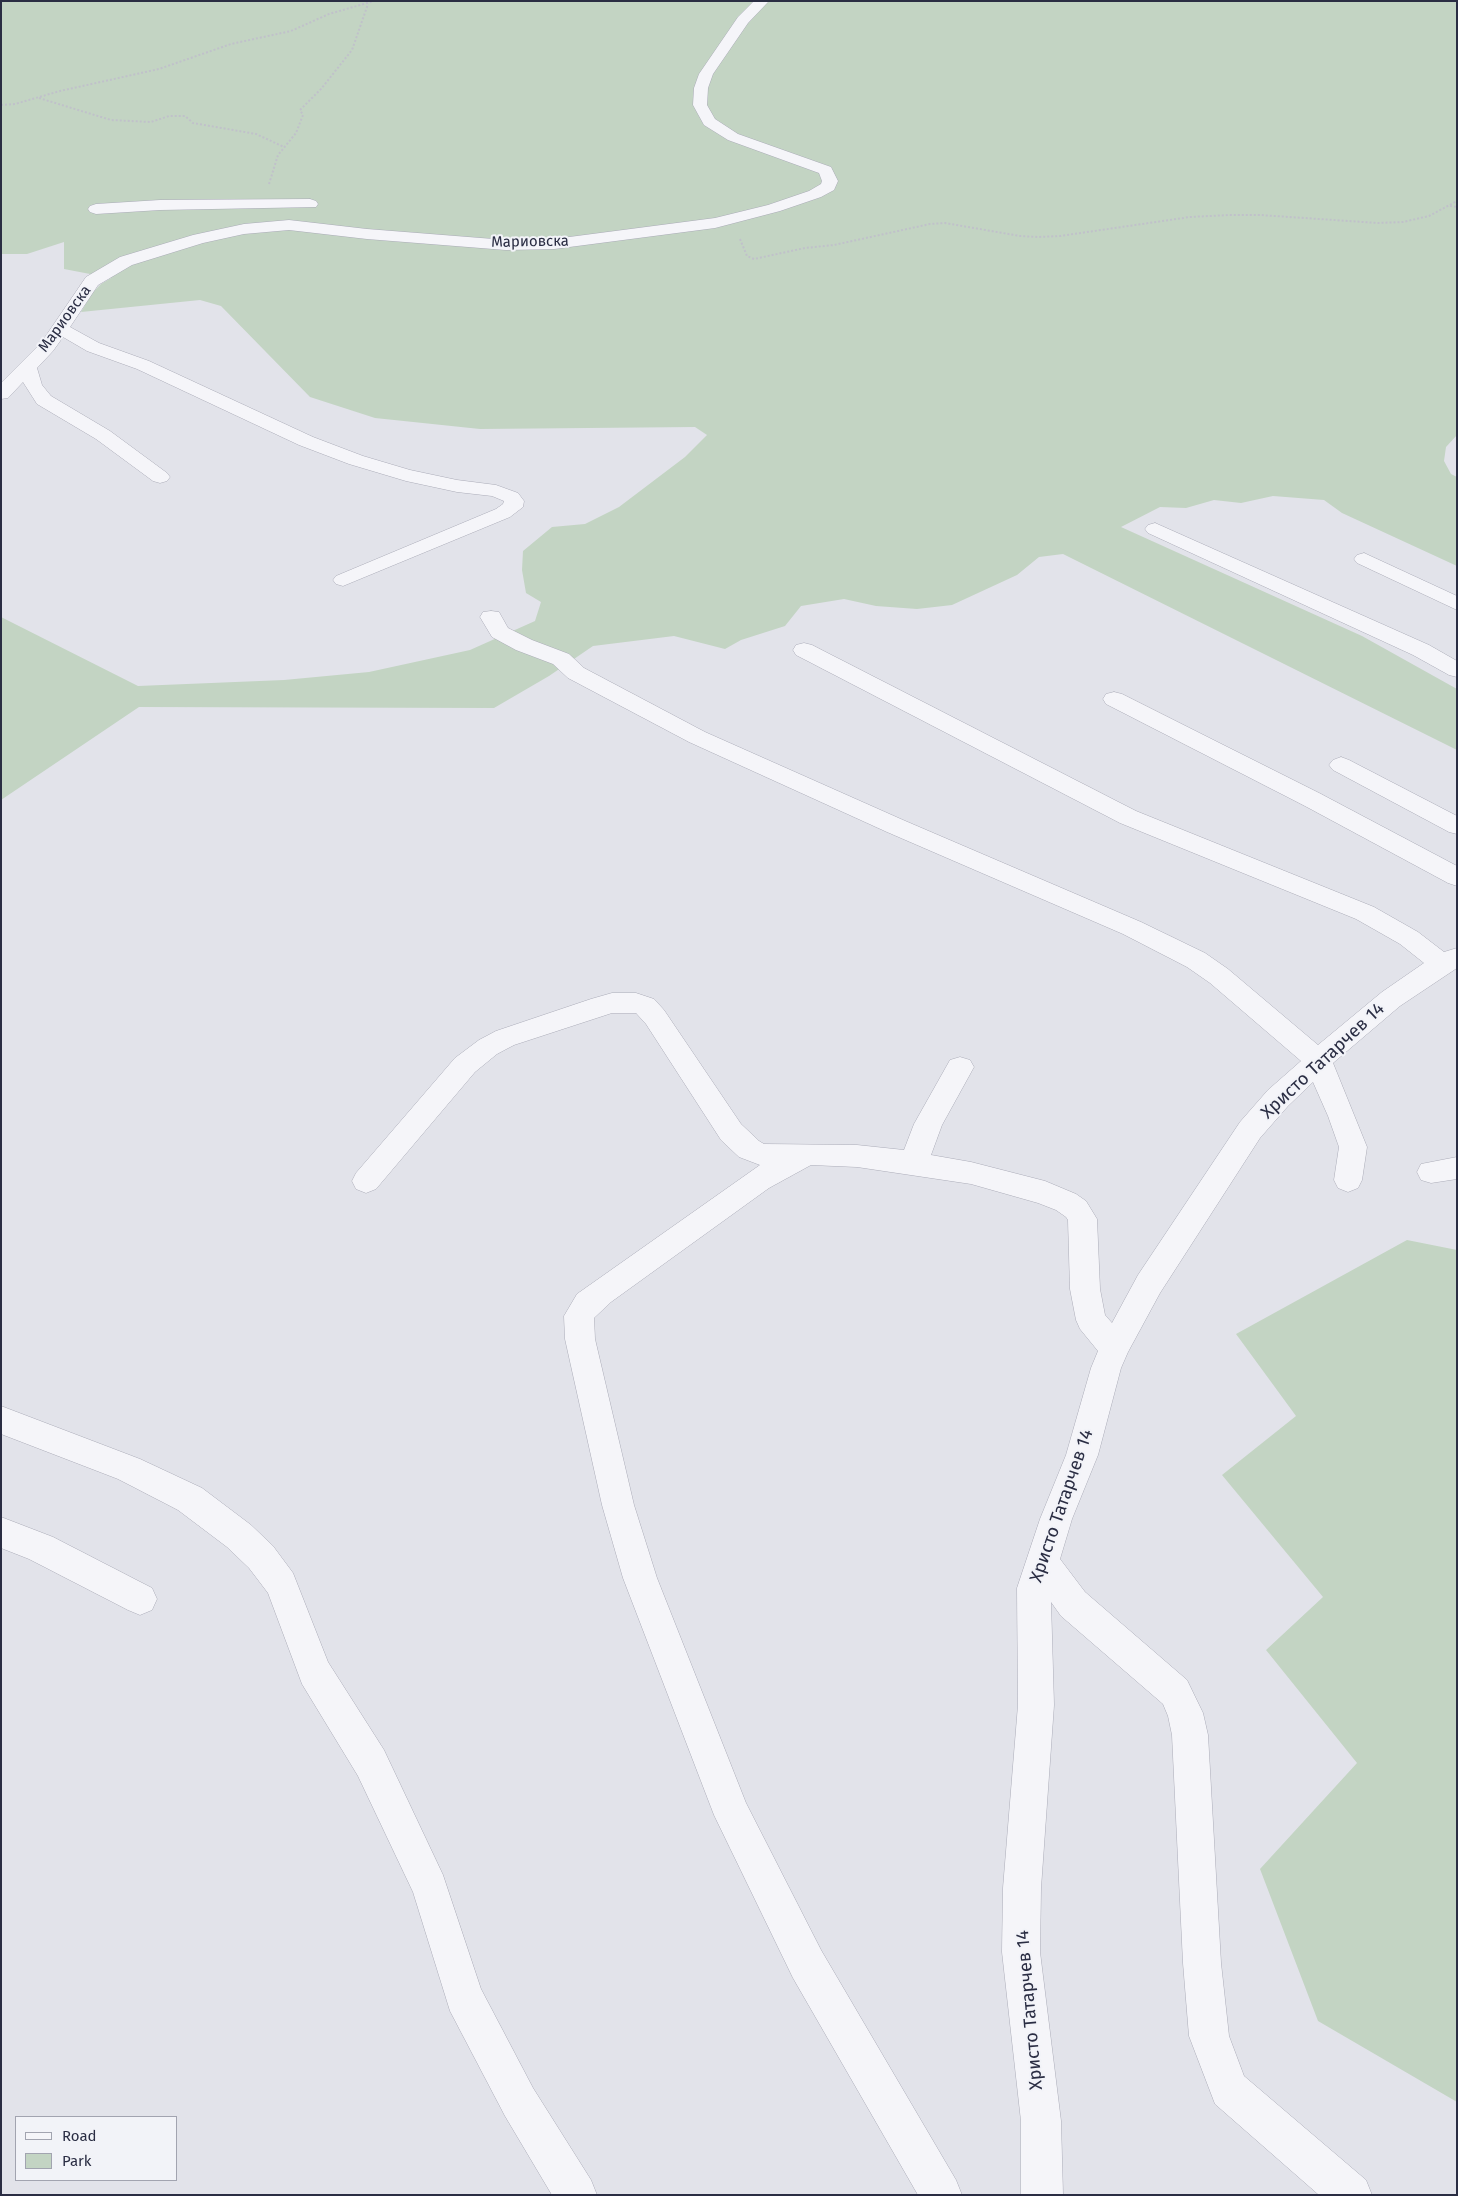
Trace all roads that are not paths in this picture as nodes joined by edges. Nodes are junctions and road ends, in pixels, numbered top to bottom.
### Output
1 (762, 1) edge
2 (266, 194) road end
3 (96, 209) dead end
4 (326, 209) junction
5 (367, 234) junction
6 (61, 329) junction
7 (28, 368) junction
8 (1, 394) edge
9 (160, 477) dead end
10 (1155, 530) dead end
11 (1364, 559) dead end
12 (343, 580) dead end
13 (1457, 604) edge
14 (491, 617) dead end
15 (804, 650) dead end
16 (1457, 670) edge
17 (1114, 699) dead end
18 (1341, 765) dead end
19 (1457, 826) edge
20 (1457, 877) edge
21 (1449, 960) edge
22 (1319, 1061) junction
23 (960, 1067) dead end
24 (808, 1154) junction
25 (914, 1163) junction
26 (1348, 1180) dead end
27 (366, 1181) dead end
28 (1114, 1348) junction
29 (1, 1420) edge
30 (1, 1532) edge
31 (1042, 1562) junction
32 (140, 1599) dead end
33 (576, 2195) edge
34 (941, 2195) edge
35 (1042, 2195) edge
36 (1351, 2195) edge

1 - 5 street, Мариовска
2 - 4 street
3 - 4 street
4 - 5 street
5 - 6 street, Мариовска
6 - 7 street, Мариовска
6 - 12 street
7 - 8 street, Мариовска
7 - 9 street
10 - 16 street
11 - 13 street
14 - 22 street
15 - 21 street
17 - 20 street
18 - 19 street
21 - 22 street, Христо Татарчев 14
22 - 26 street
22 - 28 street, Христо Татарчев 14
23 - 25 street
24 - 25 street
24 - 27 street
24 - 34 street
25 - 28 street
28 - 31 street, Христо Татарчев 14
29 - 33 street
30 - 32 street
31 - 35 street, Христо Татарчев 14
31 - 36 street

